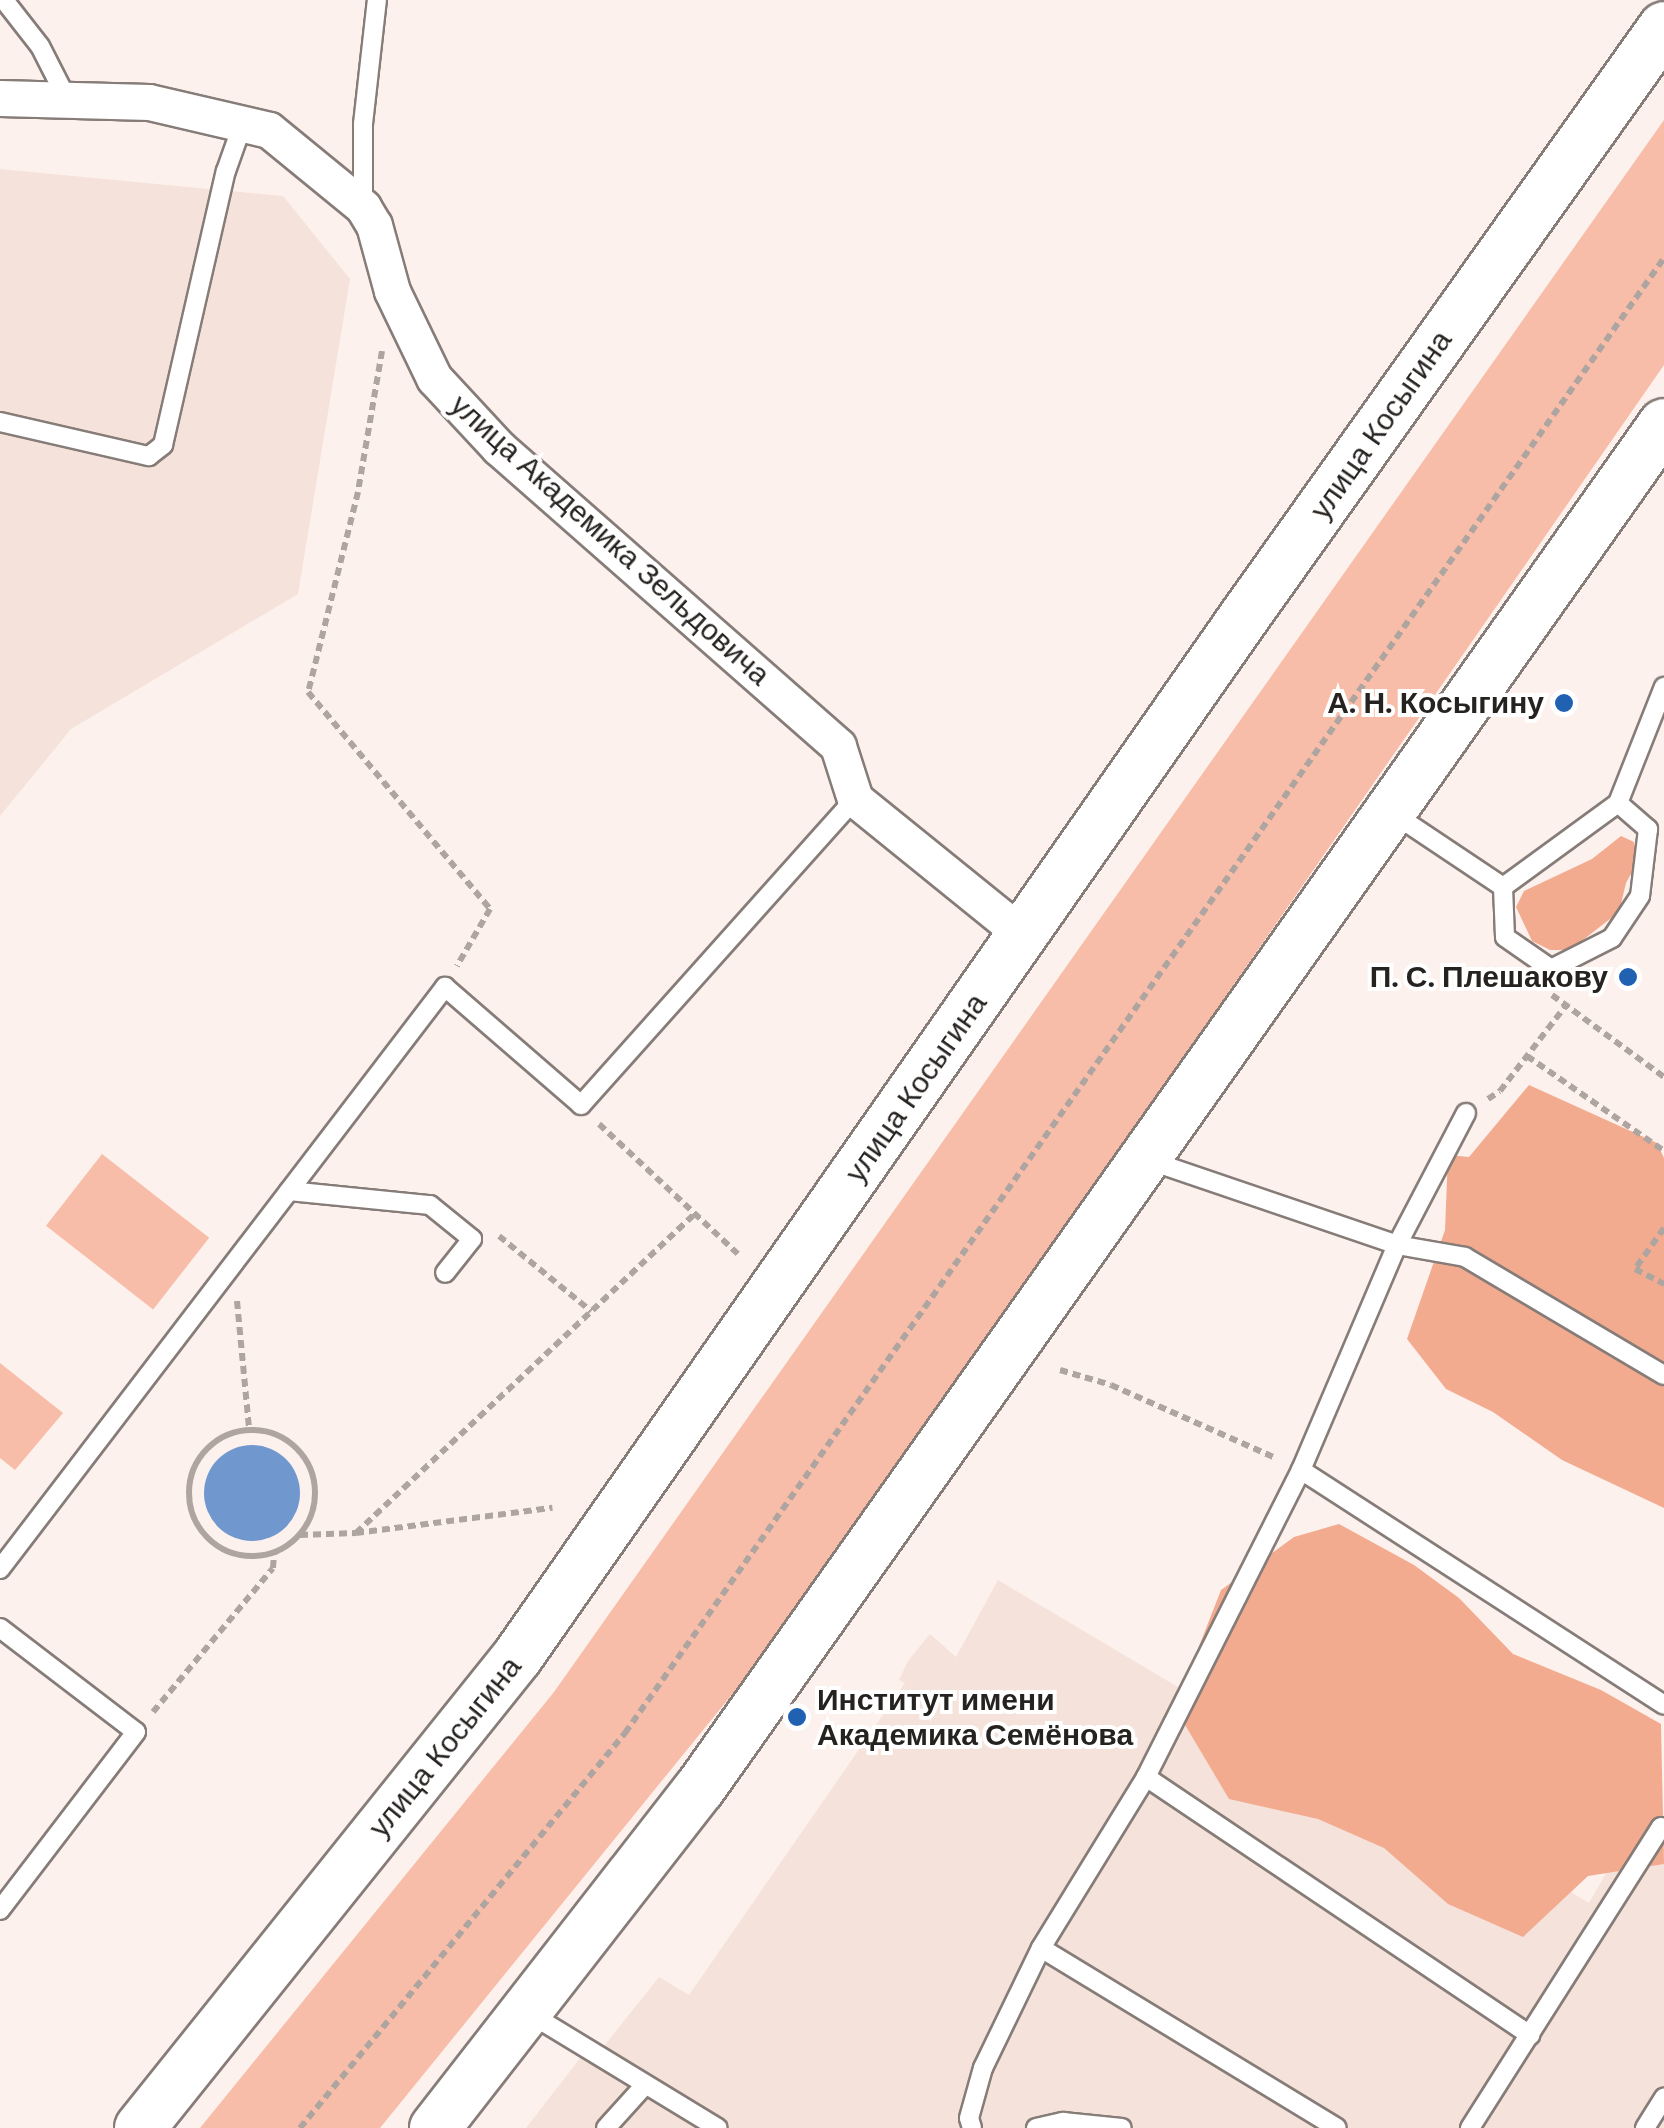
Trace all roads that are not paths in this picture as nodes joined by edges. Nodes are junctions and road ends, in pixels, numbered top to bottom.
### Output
1 (4, 0) edge
2 (378, 0) edge
3 (1664, 26) edge
4 (66, 97) junction
5 (0, 98) edge
6 (243, 123) junction
7 (362, 207) junction
8 (0, 422) edge
9 (1664, 424) edge
10 (1664, 687) edge
11 (854, 799) junction
12 (1618, 804) junction
13 (1388, 810) junction
14 (1503, 886) junction
15 (1023, 935) junction
16 (429, 974) dead end
17 (444, 987) junction
18 (1466, 1113) road end
19 (1143, 1158) junction
20 (289, 1190) junction
21 (1397, 1245) junction
22 (445, 1273) dead end
23 (1664, 1374) edge
24 (1301, 1470) junction
25 (0, 1568) edge
26 (0, 1628) edge
27 (1664, 1704) edge
28 (1146, 1777) junction
29 (1663, 1826) edge
30 (0, 1910) edge
31 (1041, 1948) junction
32 (526, 2012) junction
33 (1530, 2035) junction
34 (644, 2086) junction
35 (1664, 2096) edge
36 (140, 2128) edge
37 (435, 2128) edge
38 (606, 2128) edge
39 (718, 2128) edge
40 (972, 2128) edge
41 (1036, 2128) edge
42 (1122, 2128) edge
43 (1338, 2128) edge
44 (1470, 2128) edge
45 (1645, 2128) edge

1 - 4 lane
2 - 7 lane
3 - 15 main road, улица Косыгина
4 - 5 street, улица Академика Зельдовича
4 - 6 street, улица Академика Зельдовича
6 - 7 street, улица Академика Зельдовича
6 - 8 lane
7 - 11 street, улица Академика Зельдовича
9 - 13 main road
10 - 12 lane
11 - 15 street
11 - 17 lane
12 - 14 lane
12 - 14 lane
13 - 14 lane
13 - 19 main road
15 - 36 main road, улица Косыгина
16 - 17 lane
17 - 20 lane
18 - 21 lane
19 - 21 lane
19 - 32 main road
20 - 22 lane
20 - 25 lane
21 - 23 lane
21 - 24 lane
24 - 27 lane
24 - 28 lane
26 - 30 lane
28 - 31 lane
28 - 33 lane
29 - 33 lane
31 - 40 lane
31 - 43 lane
32 - 34 lane
32 - 37 main road
33 - 44 lane
34 - 38 lane
34 - 39 lane
35 - 45 lane
41 - 42 lane

